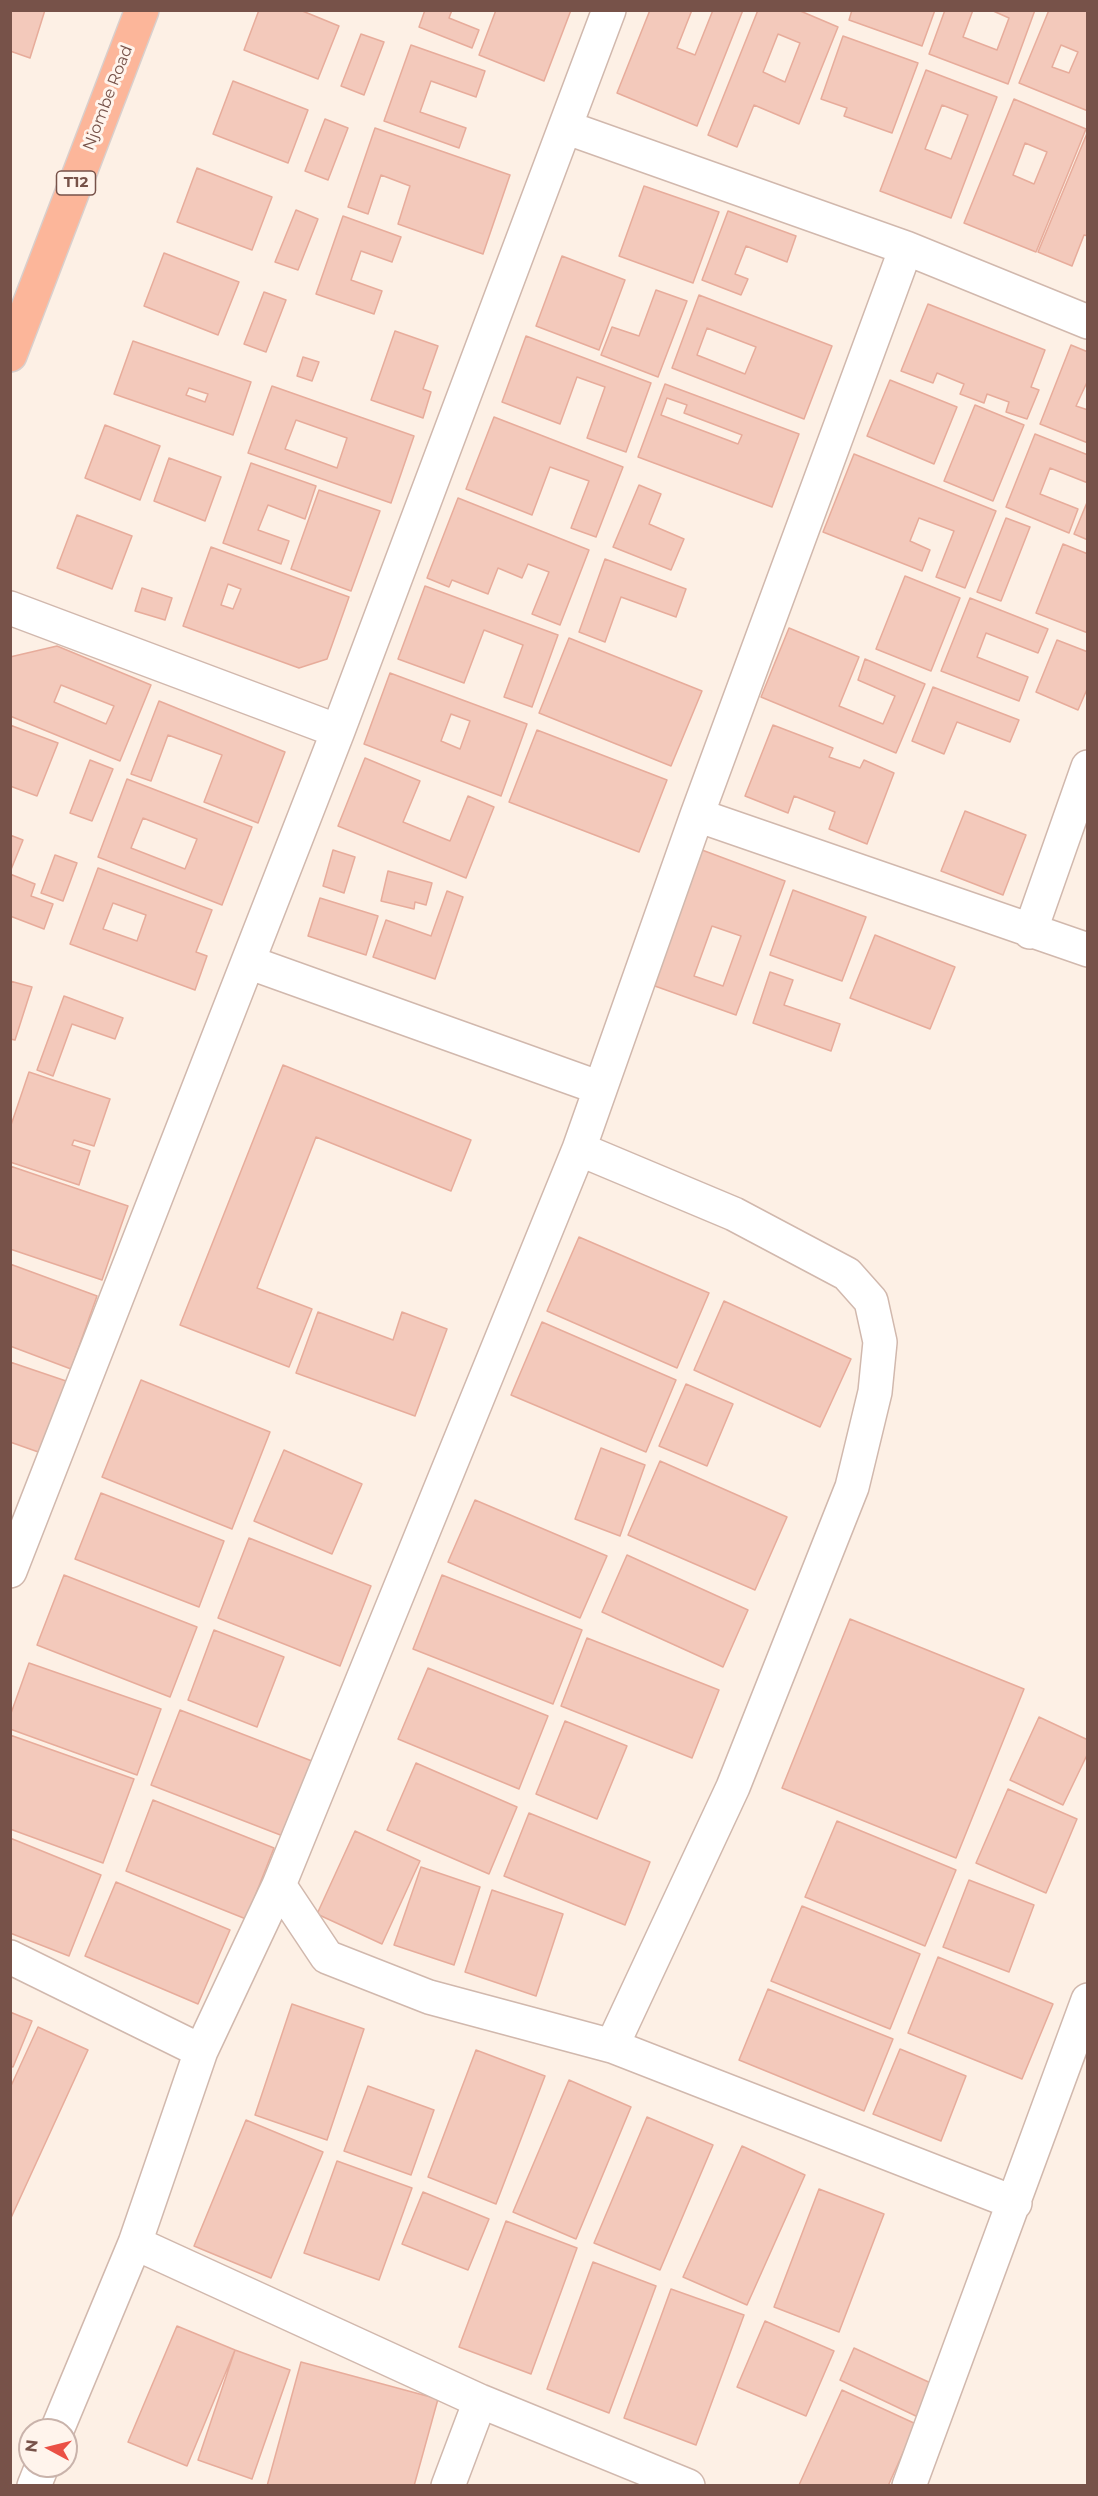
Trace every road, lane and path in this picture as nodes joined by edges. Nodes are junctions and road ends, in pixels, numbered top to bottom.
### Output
1 (142, 10) edge
2 (609, 10) edge
3 (565, 127) junction
4 (906, 248) junction
5 (1088, 322) edge
6 (10, 355) edge
7 (10, 608) edge
8 (338, 731) junction
9 (1088, 767) edge
10 (697, 815) junction
11 (1030, 932) junction
12 (1088, 950) edge
13 (248, 962) junction
14 (600, 1088) junction
15 (579, 1149) junction
16 (10, 1571) edge
17 (279, 1885) junction
18 (10, 1957) edge
19 (1088, 2000) edge
20 (612, 2046) junction
21 (201, 2051) junction
22 (1015, 2203) junction
23 (135, 2243) junction
24 (480, 2401) junction
25 (62, 2418) edge
26 (448, 2486) edge
27 (688, 2486) edge
28 (909, 2486) edge

1 - 6 highway, Njombe Road / T12
2 - 3 street
3 - 4 street
3 - 8 street
4 - 5 street
4 - 10 street
7 - 8 street
8 - 13 street
9 - 11 street
10 - 11 street
10 - 14 street
11 - 12 street
13 - 14 street
13 - 16 street
14 - 15 street
15 - 17 street
15 - 20 street
17 - 20 street
17 - 21 street
18 - 21 street
19 - 22 street
20 - 22 street
21 - 23 street
22 - 28 street
23 - 24 street
23 - 25 street
24 - 26 street
24 - 27 street

